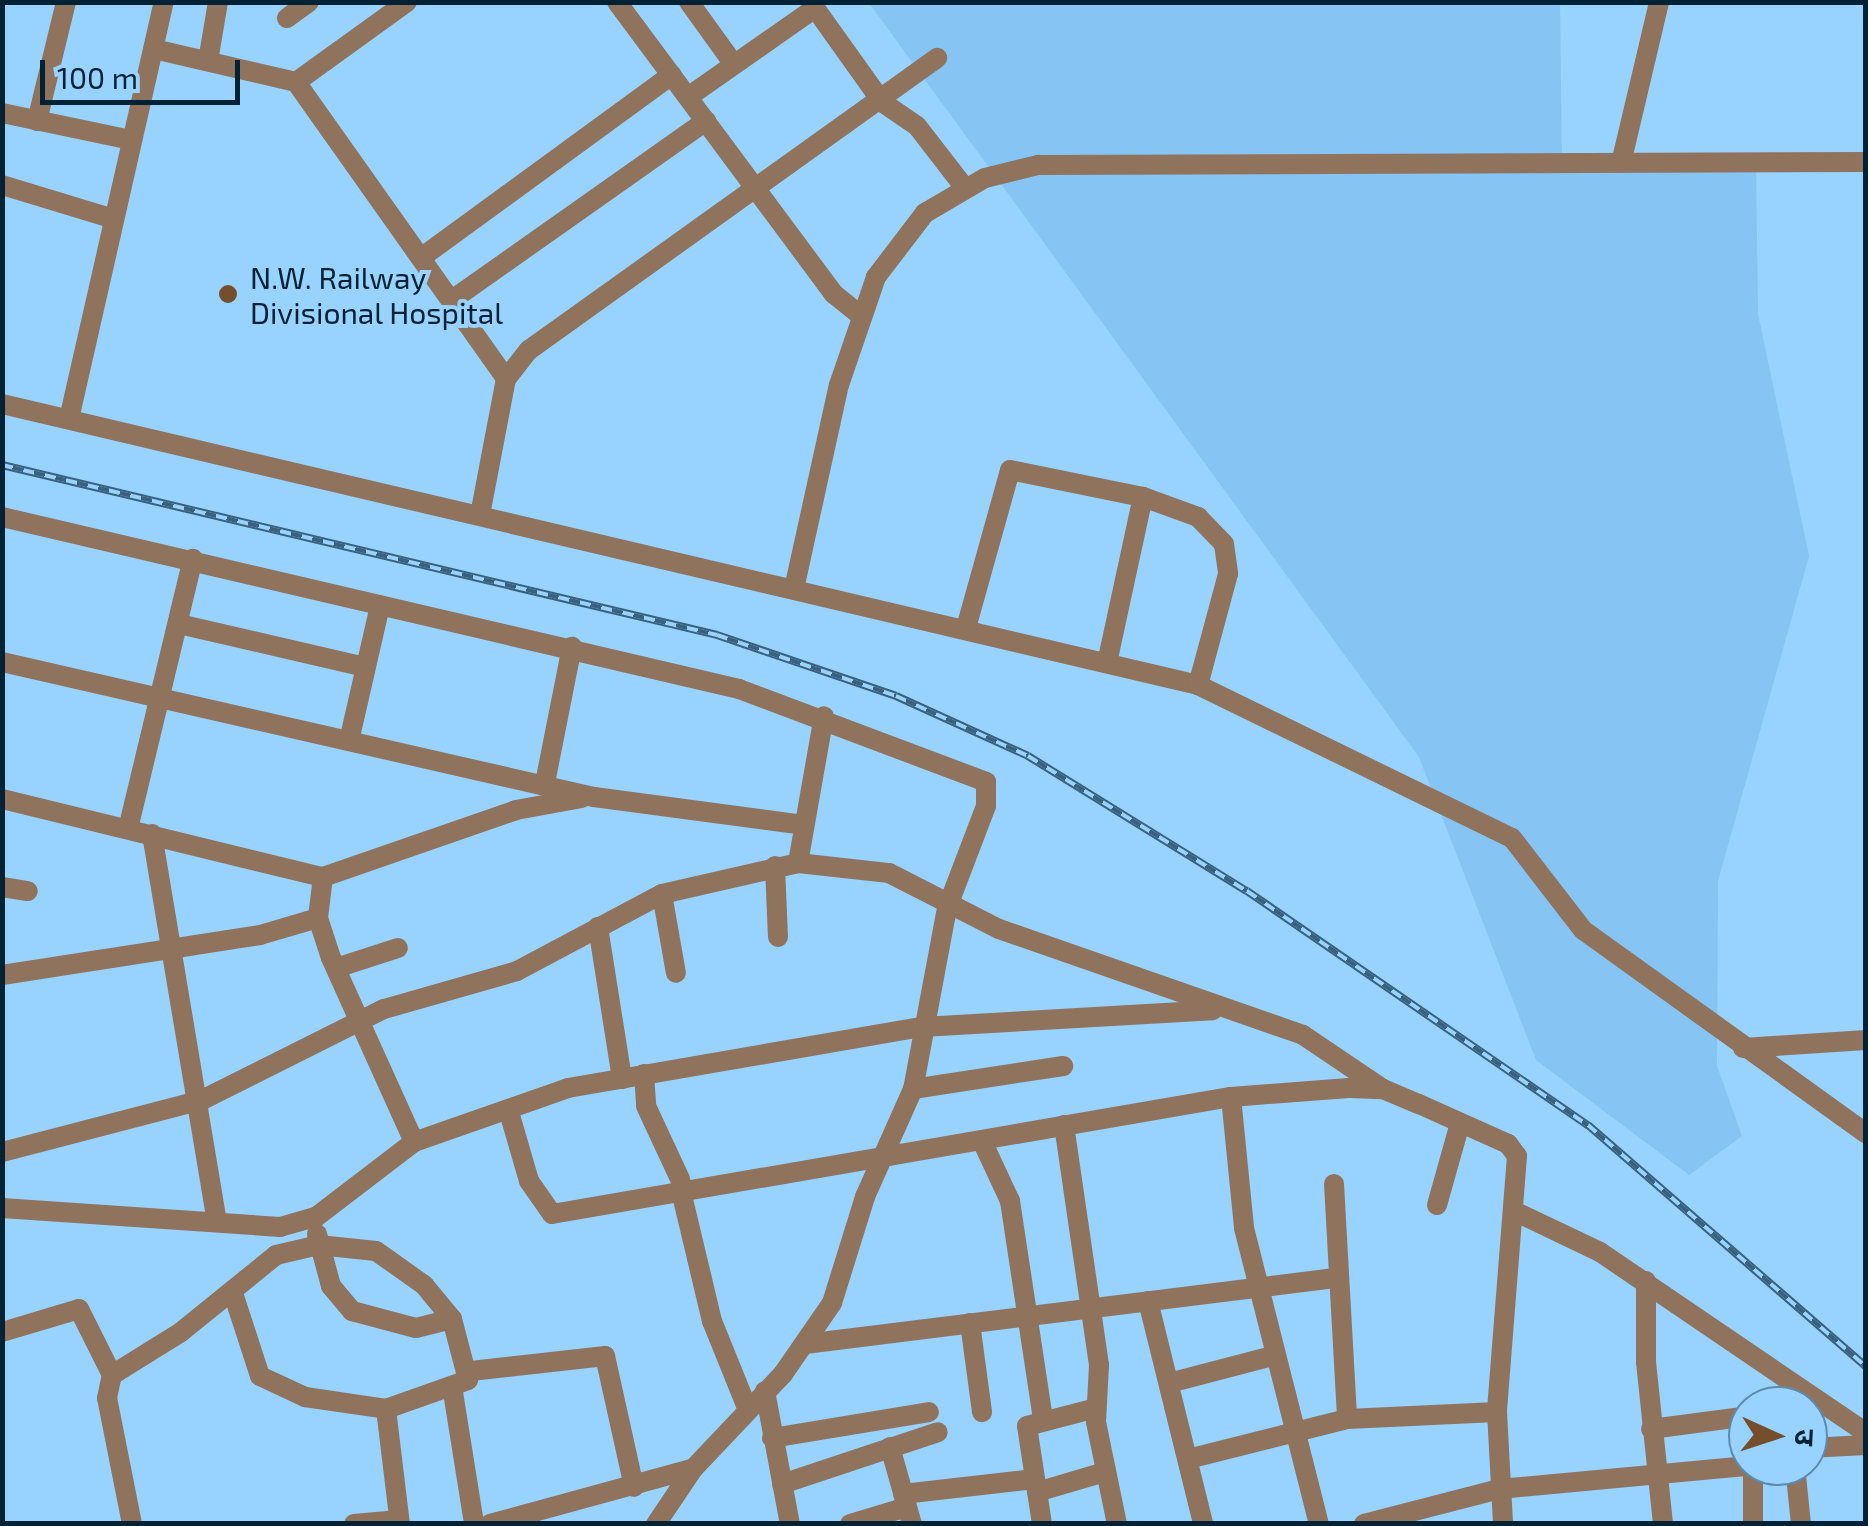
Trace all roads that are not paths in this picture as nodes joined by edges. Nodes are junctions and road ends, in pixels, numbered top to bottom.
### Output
1 (66, 2) edge
2 (164, 2) edge
3 (218, 2) edge
4 (308, 2) edge
5 (407, 2) edge
6 (616, 2) edge
7 (689, 2) edge
8 (1659, 2) edge
9 (814, 5) edge
10 (287, 18) dead end
11 (154, 49) junction
12 (938, 58) dead end
13 (208, 61) junction
14 (733, 63) junction
15 (672, 75) junction
16 (296, 82) junction
17 (688, 97) junction
18 (882, 102) junction
19 (2, 112) edge
20 (37, 120) junction
21 (706, 122) junction
22 (131, 140) junction
23 (1622, 158) junction
24 (1866, 162) edge
25 (2, 185) edge
26 (965, 188) junction
27 (758, 192) junction
28 (114, 219) junction
29 (422, 256) junction
30 (452, 300) junction
31 (860, 315) junction
32 (506, 379) junction
33 (2, 404) edge
34 (69, 419) junction
35 (1143, 497) junction
36 (480, 515) junction
37 (2, 517) edge
38 (193, 559) junction
39 (794, 589) junction
40 (380, 606) junction
41 (179, 624) junction
42 (966, 628) junction
43 (572, 647) junction
44 (2, 662) edge
45 (1107, 663) junction
46 (365, 667) junction
47 (1198, 686) junction
48 (160, 699) junction
49 (824, 716) junction
50 (349, 741) junction
51 (545, 782) junction
52 (594, 797) junction
53 (2, 799) edge
54 (803, 826) junction
55 (128, 830) junction
56 (152, 834) junction
57 (798, 863) junction
58 (775, 866) junction
59 (323, 877) junction
60 (2, 887) edge
61 (28, 891) dead end
62 (662, 894) junction
63 (947, 908) junction
64 (318, 918) junction
65 (598, 927) junction
66 (778, 937) dead end
67 (175, 947) junction
68 (398, 948) dead end
69 (336, 968) junction
70 (676, 973) dead end
71 (2, 976) edge
72 (1230, 1010) junction
73 (360, 1022) junction
74 (922, 1027) junction
75 (1866, 1040) edge
76 (1743, 1048) junction
77 (1063, 1066) dead end
78 (644, 1074) junction
79 (622, 1079) junction
80 (914, 1089) junction
81 (1383, 1089) junction
82 (1232, 1097) junction
83 (202, 1100) junction
84 (509, 1112) junction
85 (1460, 1123) junction
86 (1064, 1125) junction
87 (1866, 1134) edge
88 (414, 1142) junction
89 (983, 1144) junction
90 (2, 1152) edge
91 (885, 1154) junction
92 (1334, 1184) dead end
93 (680, 1185) junction
94 (1437, 1206) dead end
95 (2, 1208) edge
96 (1514, 1211) junction
97 (316, 1217) junction
98 (217, 1221) junction
99 (319, 1246) junction
100 (1334, 1278) junction
101 (1646, 1281) junction
102 (1256, 1284) junction
103 (233, 1292) junction
104 (1148, 1301) junction
105 (1090, 1308) junction
106 (1029, 1316) junction
107 (452, 1320) junction
108 (970, 1324) junction
109 (2, 1332) edge
110 (806, 1344) junction
111 (1273, 1356) junction
112 (471, 1371) junction
113 (112, 1375) junction
114 (1169, 1383) junction
115 (452, 1386) junction
116 (765, 1391) junction
117 (1096, 1408) junction
118 (386, 1409) junction
119 (748, 1410) junction
120 (929, 1412) dead end
121 (982, 1412) dead end
122 (1498, 1412) junction
123 (1043, 1419) junction
124 (1347, 1419) junction
125 (1728, 1419) edge
126 (1651, 1429) junction
127 (938, 1432) dead end
128 (1294, 1434) junction
129 (1866, 1434) edge
130 (772, 1438) junction
131 (1866, 1445) edge
132 (890, 1447) junction
133 (1828, 1447) edge
134 (1188, 1459) junction
135 (1728, 1468) edge
136 (693, 1469) junction
137 (1105, 1472) junction
138 (1658, 1475) junction
139 (782, 1484) junction
140 (1035, 1486) junction
141 (1751, 1486) edge
142 (1797, 1486) edge
143 (634, 1488) junction
144 (1499, 1489) junction
145 (908, 1508) edge
146 (399, 1522) edge
147 (132, 1524) edge
148 (354, 1524) edge
149 (474, 1524) edge
150 (490, 1524) edge
151 (656, 1524) edge
152 (790, 1524) edge
153 (850, 1524) edge
154 (1042, 1524) edge
155 (1117, 1524) edge
156 (1203, 1524) edge
157 (1318, 1524) edge
158 (1364, 1524) edge
159 (1503, 1524) edge
160 (1663, 1524) edge
161 (1752, 1524) edge
162 (1801, 1524) edge

1 - 20 street
2 - 11 street
3 - 13 street
4 - 10 street
5 - 16 street
6 - 15 street
7 - 14 street
8 - 23 street
9 - 14 street
9 - 18 street
11 - 13 street
11 - 22 street
12 - 18 street
13 - 16 street
14 - 17 street
15 - 17 street
15 - 29 street
16 - 29 street
17 - 21 street
18 - 26 street
18 - 27 street
19 - 20 street
20 - 22 street
21 - 27 street
21 - 30 street
22 - 28 street
23 - 24 street
23 - 26 street
25 - 28 street
26 - 31 street
27 - 31 street
27 - 32 street
28 - 34 street
29 - 30 street
30 - 32 street
31 - 39 street
32 - 36 street
33 - 34 street
34 - 36 street
35 - 42 street
35 - 45 street
35 - 47 street
36 - 39 street
37 - 38 street
38 - 40 street
38 - 41 street
39 - 42 street
40 - 43 street
40 - 46 street
41 - 46 street
41 - 48 street
42 - 45 street
43 - 49 street
43 - 51 street
44 - 48 street
45 - 47 street
46 - 50 street
47 - 76 street
48 - 50 street
48 - 55 street
49 - 54 street
49 - 63 street
50 - 51 street
51 - 52 street
52 - 54 street
52 - 59 street
53 - 55 street
54 - 57 street
55 - 56 street
56 - 59 street
56 - 67 street
57 - 58 street
57 - 63 street
58 - 62 street
58 - 66 street
59 - 64 street
60 - 61 street
62 - 65 street
62 - 70 street
63 - 72 street
63 - 74 street
64 - 67 street
64 - 69 street
65 - 73 street
65 - 79 street
67 - 71 street
67 - 83 street
68 - 69 street
69 - 73 street
72 - 74 street
72 - 81 street
73 - 83 street
73 - 88 street
74 - 78 street
74 - 80 street
75 - 76 street
76 - 87 street
77 - 80 street
78 - 79 street
78 - 93 street
79 - 84 street
80 - 91 street
81 - 82 street
81 - 85 street
82 - 86 street
82 - 102 street
83 - 90 street
83 - 98 street
84 - 88 street
84 - 93 street
85 - 94 street
85 - 96 street
86 - 89 street
86 - 105 street
88 - 97 street
89 - 91 street
89 - 106 street
91 - 93 street
91 - 110 street
92 - 100 street
93 - 119 street
95 - 98 street
96 - 101 street
96 - 122 street
97 - 98 street
97 - 99 street
99 - 103 street
99 - 107 street
99 - 107 street
100 - 102 street
100 - 124 street
101 - 126 street
101 - 129 street
102 - 104 street
102 - 111 street
103 - 113 street
103 - 118 street
104 - 105 street
104 - 114 street
105 - 106 street
105 - 117 street
106 - 108 street
106 - 123 street
107 - 112 street
108 - 110 street
108 - 121 street
109 - 113 street
110 - 116 street
111 - 114 street
111 - 128 street
112 - 115 street
112 - 143 street
113 - 147 street
114 - 134 street
115 - 118 street
115 - 149 street
116 - 119 street
116 - 130 street
117 - 123 street
117 - 137 street
118 - 146 street
119 - 136 street
120 - 130 street
122 - 124 street
122 - 144 street
123 - 140 street
124 - 128 street
125 - 126 street
126 - 138 street
127 - 132 street
128 - 134 street
128 - 157 street
130 - 139 street
131 - 133 street
132 - 139 street
132 - 145 street
134 - 156 street
135 - 138 street
136 - 143 street
136 - 151 street
137 - 140 street
137 - 155 street
138 - 144 street
138 - 160 street
139 - 152 street
140 - 145 street
140 - 154 street
141 - 161 street
142 - 162 street
143 - 150 street
144 - 158 street
144 - 159 street
145 - 153 street
146 - 148 street

